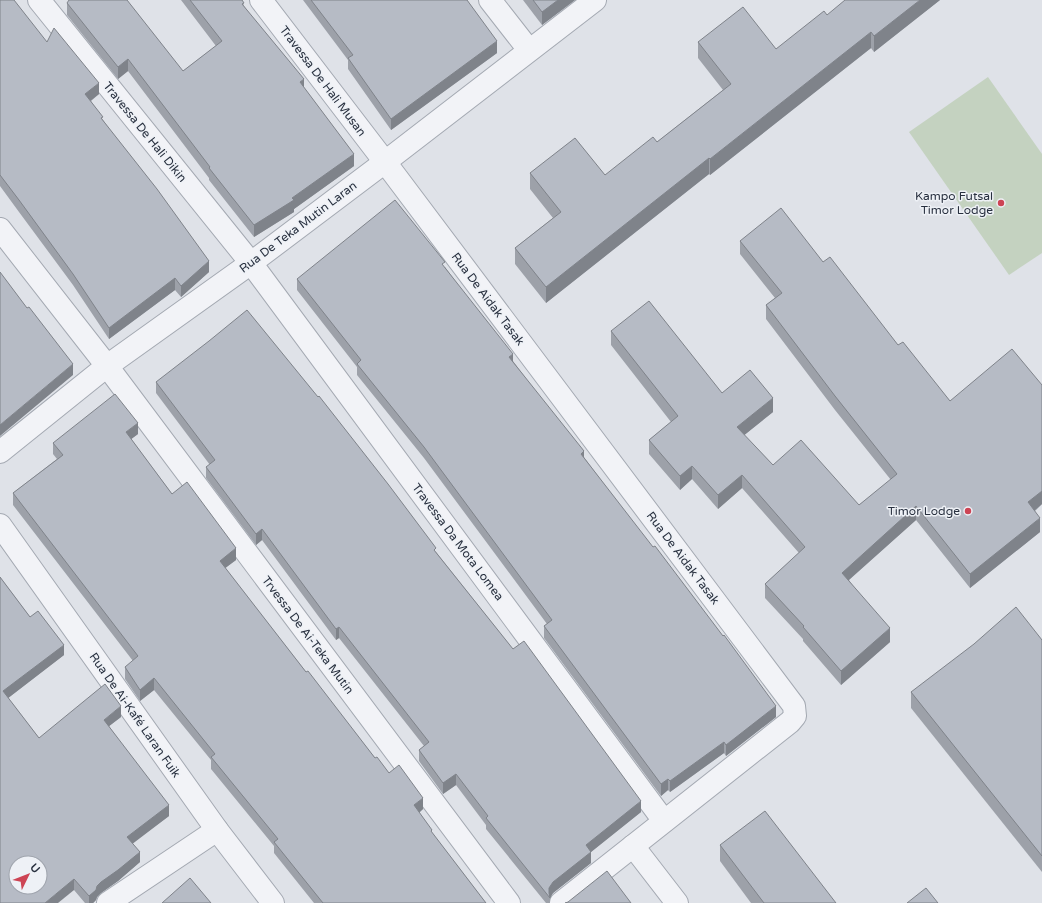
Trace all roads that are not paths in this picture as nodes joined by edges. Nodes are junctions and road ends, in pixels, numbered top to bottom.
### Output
1 (39, 0) edge
2 (261, 0) edge
3 (490, 0) edge
4 (595, 0) edge
5 (529, 50) junction
6 (385, 162) junction
7 (0, 229) edge
8 (251, 263) junction
9 (107, 366) junction
10 (0, 452) edge
11 (0, 525) edge
12 (664, 821) junction
13 (217, 830) junction
14 (633, 846) junction
15 (108, 903) edge
16 (273, 903) edge
17 (509, 903) edge
18 (561, 903) edge
19 (676, 903) edge

1 - 8 street, Travessa De Hali Dikin
2 - 6 street, Travessa De Hali Musan
3 - 5 street
4 - 5 street, Rua De Teka Mutin Laran
5 - 6 street, Rua De Teka Mutin Laran
6 - 8 street, Rua De Teka Mutin Laran
6 - 12 street, Rua De Aidak Tasak
7 - 9 street, Trvessa De Ai-Teka Mutin
8 - 9 street, Rua De Teka Mutin Laran
8 - 12 street, Travessa Da Mota Lomea
9 - 10 street, Rua De Teka Mutin Laran
9 - 17 street, Trvessa De Ai-Teka Mutin
11 - 13 street, Rua De Ai-Kafé Laran Fuik
12 - 14 street, Rua De Aidak Tasak
13 - 15 street
13 - 16 street, Rua De Ai-Kafé Laran Fuik
14 - 18 street, Rua De Aidak Tasak
14 - 19 street

